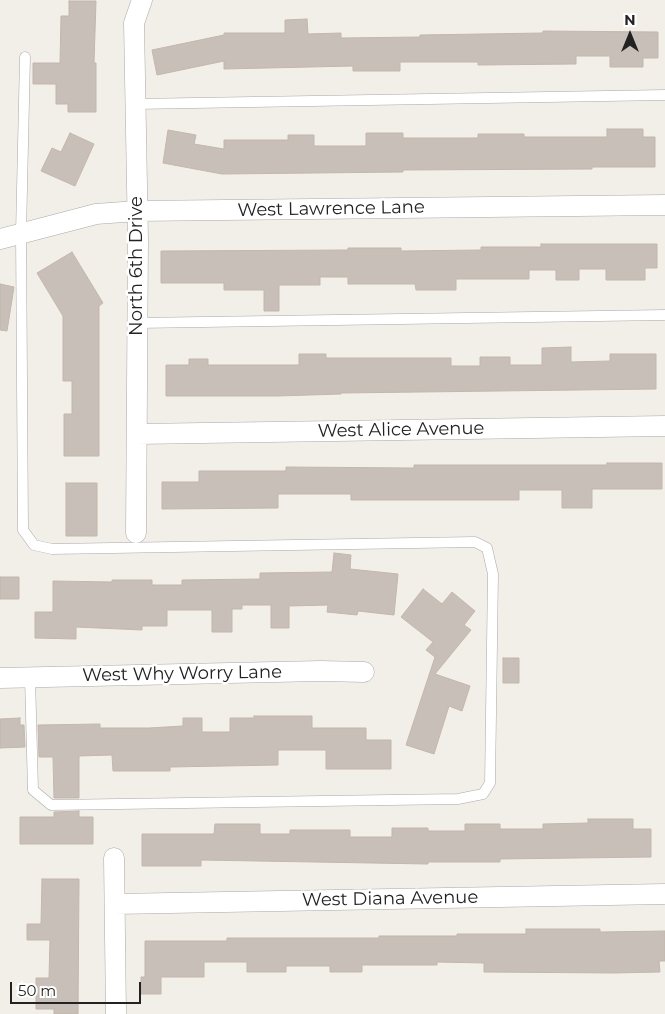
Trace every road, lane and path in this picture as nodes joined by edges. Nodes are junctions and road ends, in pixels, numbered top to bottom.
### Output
1 (142, 0) edge
2 (25, 58) dead end
3 (665, 95) edge
4 (135, 104) junction
5 (665, 205) edge
6 (137, 211) junction
7 (22, 233) junction
8 (0, 239) edge
9 (665, 315) edge
10 (137, 323) junction
11 (665, 426) edge
12 (137, 434) junction
13 (136, 533) dead end
14 (364, 672) dead end
15 (30, 677) junction
16 (0, 678) edge
17 (114, 858) dead end
18 (665, 894) edge
19 (115, 904) junction
20 (116, 1014) edge

1 - 4 street, North 6th Drive
2 - 7 lane
3 - 4 lane
4 - 6 street, North 6th Drive
5 - 6 street, West Lawrence Lane
6 - 7 street, West Lawrence Lane
6 - 10 street, North 6th Drive
7 - 8 street, West Lawrence Lane
7 - 15 lane
9 - 10 lane
10 - 12 street, North 6th Drive
11 - 12 street, West Alice Avenue
12 - 13 street, North 6th Drive
14 - 15 street, West Why Worry Lane
15 - 16 street, West Why Worry Lane
17 - 19 street
18 - 19 street, West Diana Avenue
19 - 20 street

